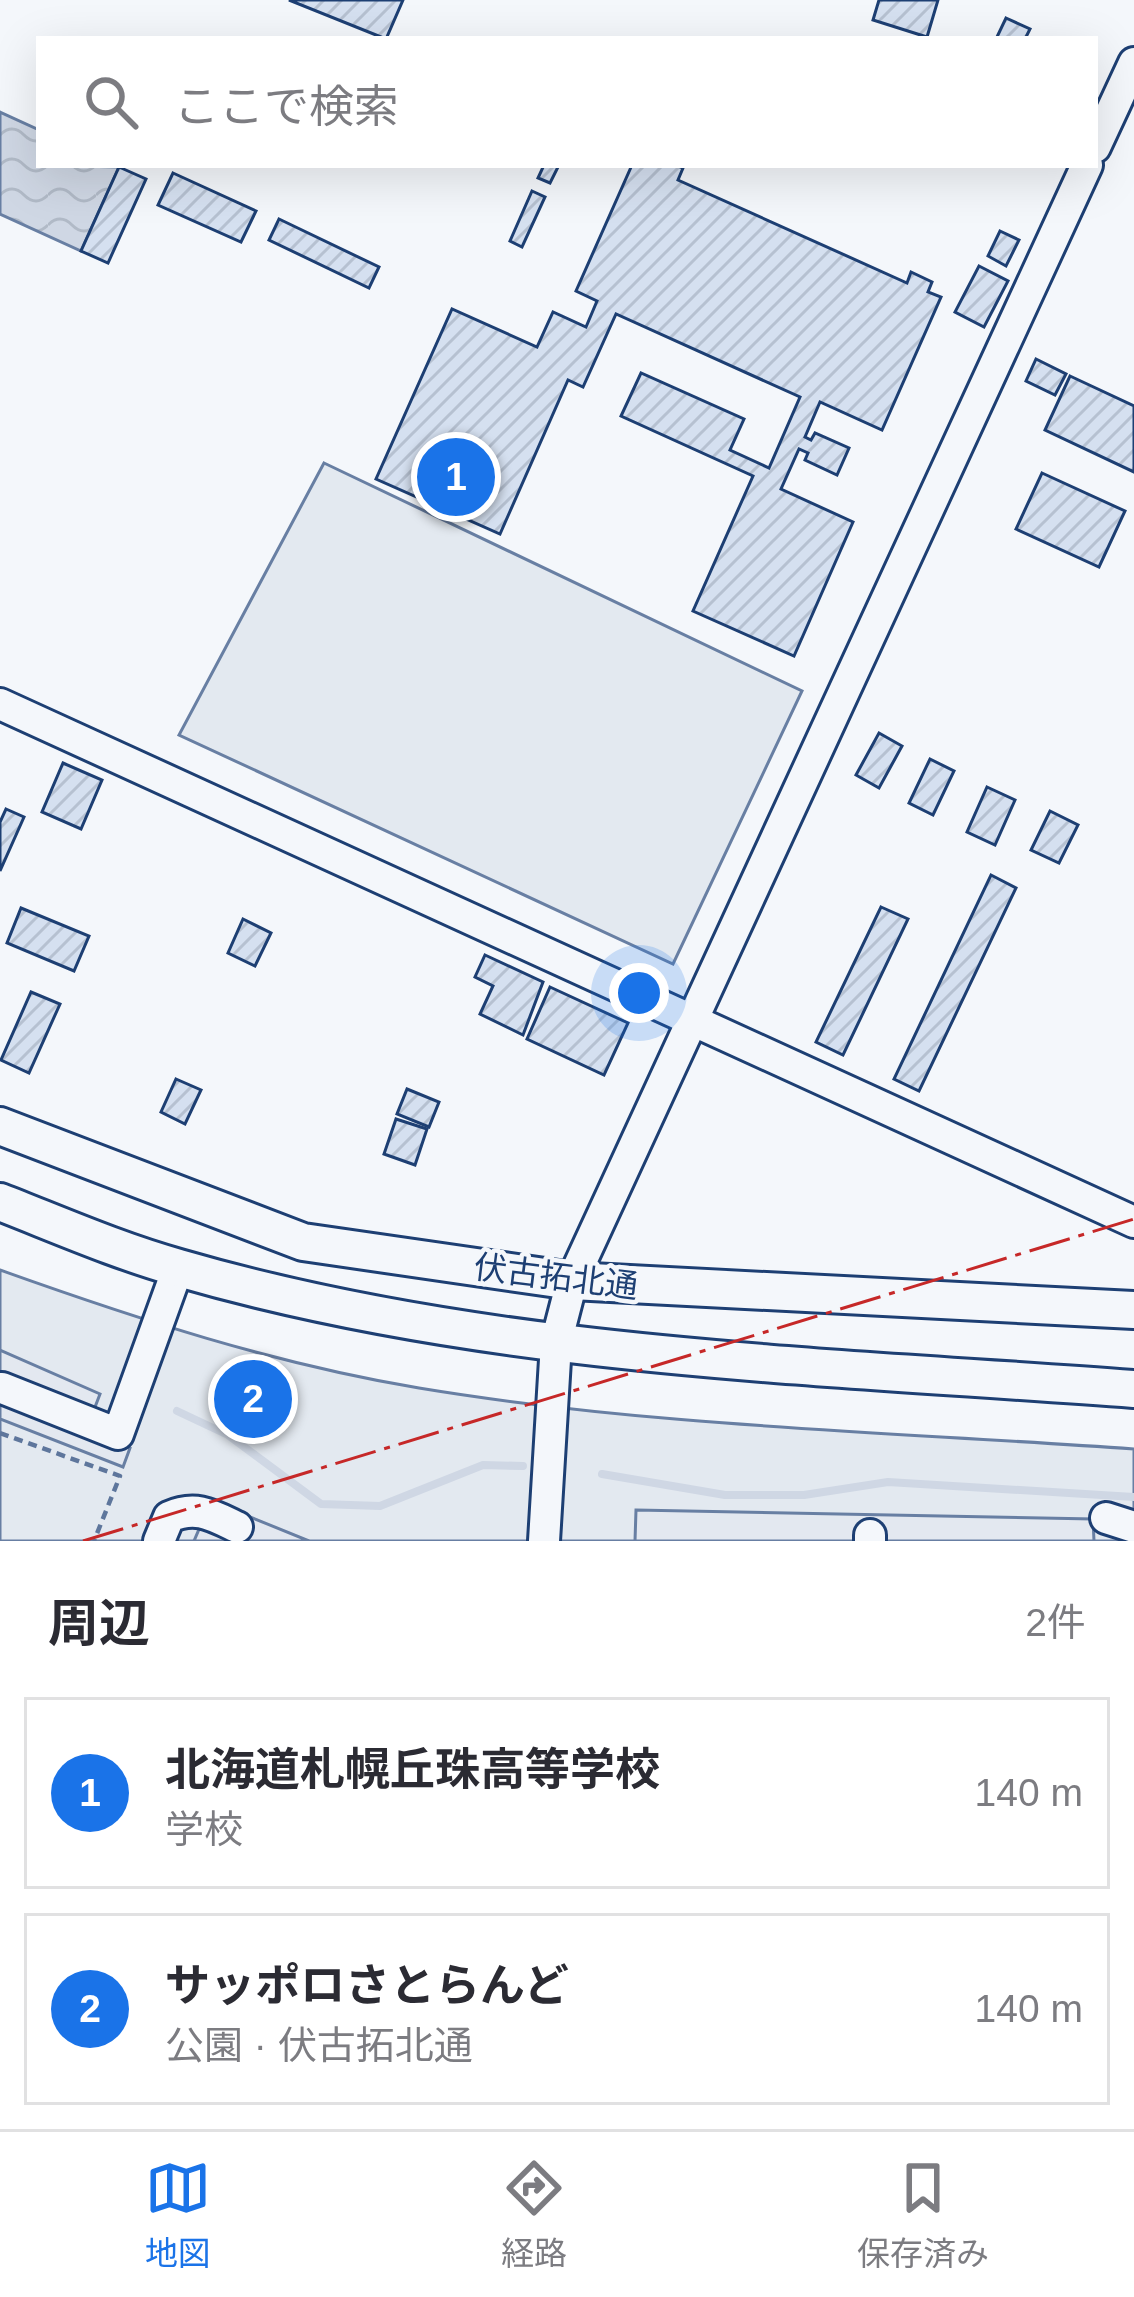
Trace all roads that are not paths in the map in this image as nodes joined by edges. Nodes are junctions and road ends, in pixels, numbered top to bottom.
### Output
1 (1134, 63) edge
2 (1098, 141) edge
3 (1086, 168) edge
4 (0, 704) edge
5 (689, 1022) junction
6 (0, 1126) edge
7 (0, 1202) edge
8 (1134, 1222) edge
9 (178, 1268) junction
10 (572, 1281) junction
11 (1134, 1310) edge
12 (556, 1343) junction
13 (2, 1388) edge
14 (1134, 1389) edge
15 (237, 1527) dead end
16 (159, 1541) edge
17 (544, 1541) edge

1 - 2 street
3 - 5 street
4 - 5 street
5 - 8 street
5 - 10 street
6 - 10 main road, 伏古拓北通
7 - 9 main road, 伏古拓北通
9 - 12 main road, 伏古拓北通
9 - 13 street
10 - 11 main road, 伏古拓北通
10 - 12 street
12 - 14 main road, 伏古拓北通
12 - 17 street
15 - 16 street

